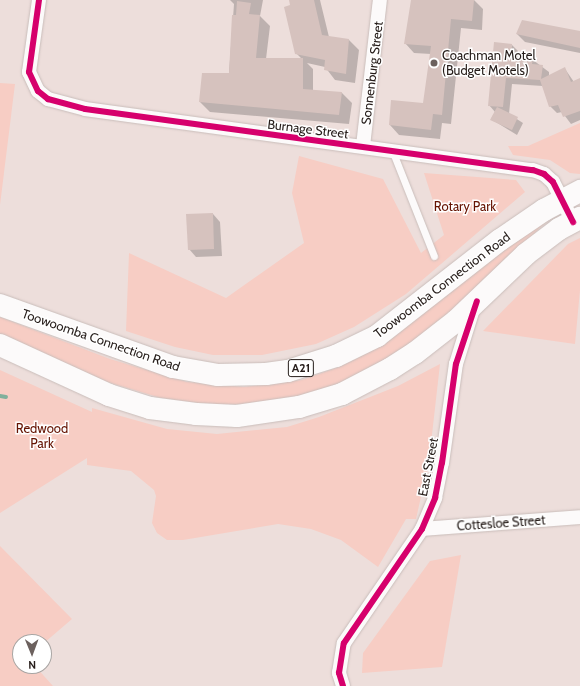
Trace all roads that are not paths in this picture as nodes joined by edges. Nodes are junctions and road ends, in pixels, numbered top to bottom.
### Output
1 (39, 0) edge
2 (380, 0) edge
3 (363, 146) junction
4 (392, 150) junction
5 (571, 195) edge
6 (576, 220) edge
7 (434, 256) dead end
8 (477, 301) junction
9 (0, 305) edge
10 (0, 345) edge
11 (580, 517) edge
12 (422, 529) junction
13 (344, 686) edge

1 - 3 street, Burnage Street
2 - 3 street, Sonnenburg Street
3 - 4 street, Burnage Street
4 - 5 street, Burnage Street
4 - 7 lane
5 - 6 street, Burnage Street
5 - 9 highway, Toowoomba Connection Road / A21
6 - 8 highway, Toowoomba Connection Road
8 - 10 highway, Toowoomba Connection Road
8 - 12 street, East Street
11 - 12 street, Cottesloe Street
12 - 13 street, East Street

